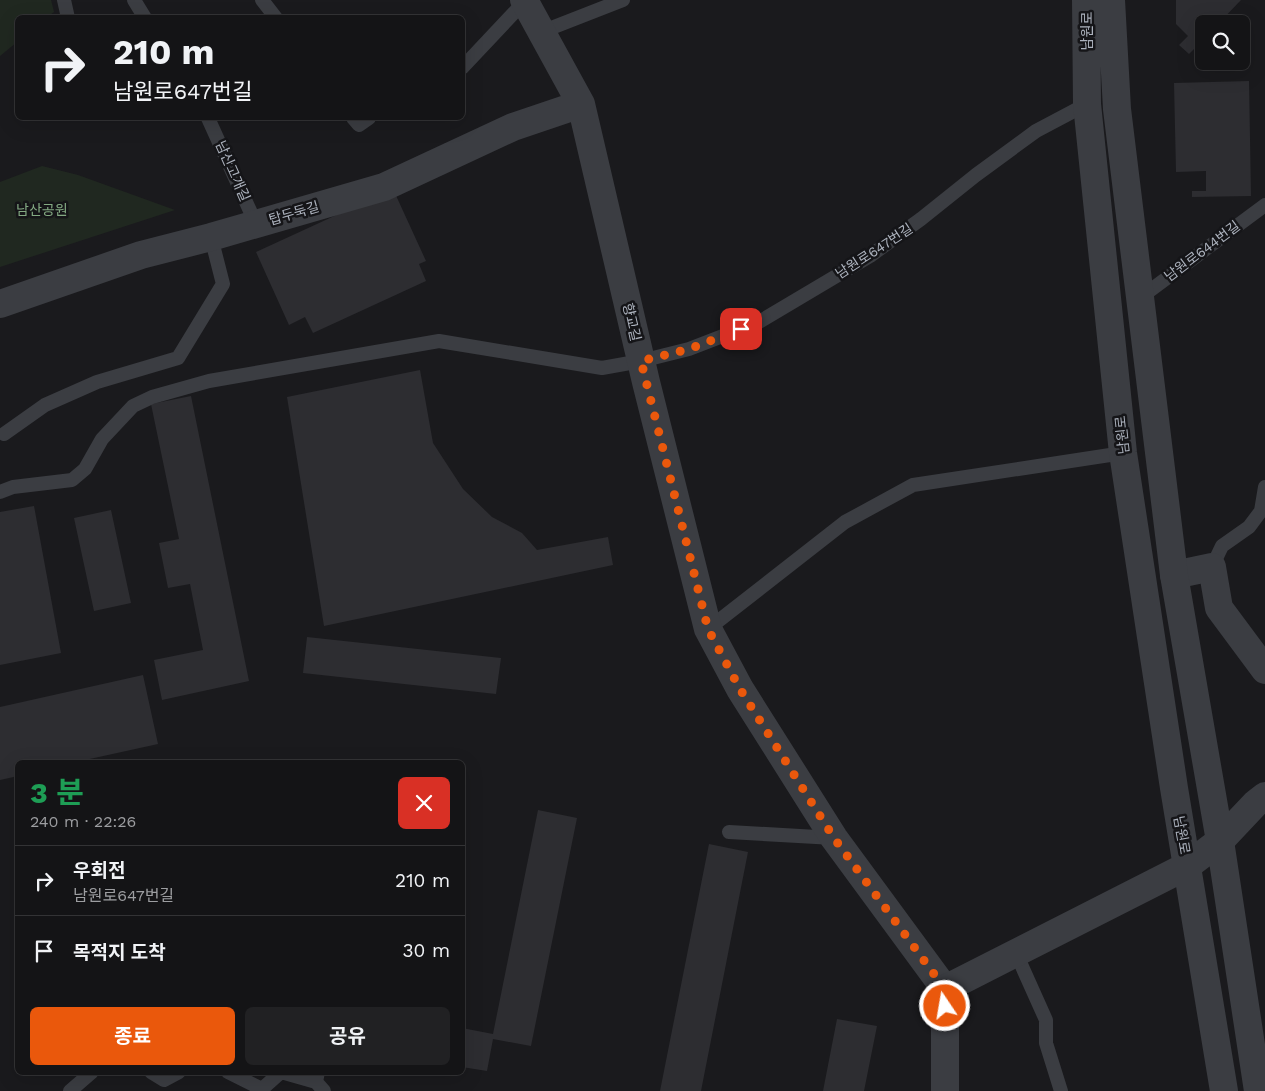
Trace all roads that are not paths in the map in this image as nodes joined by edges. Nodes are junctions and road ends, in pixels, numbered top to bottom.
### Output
1 (64, 0) edge
2 (134, 0) edge
3 (262, 0) edge
4 (623, 0) edge
5 (1086, 0) edge
6 (1111, 0) edge
7 (525, 1) edge
8 (67, 15) edge
9 (144, 15) edge
10 (274, 15) edge
11 (541, 32) junction
12 (465, 65) edge
13 (581, 104) junction
14 (1087, 104) junction
15 (209, 120) edge
16 (354, 120) edge
17 (366, 120) edge
18 (1264, 207) edge
19 (256, 224) junction
20 (211, 237) junction
21 (1140, 298) junction
22 (0, 304) edge
23 (641, 361) junction
24 (4, 434) dead end
25 (1123, 453) junction
26 (1265, 487) edge
27 (0, 492) edge
28 (1212, 566) junction
29 (1174, 575) junction
30 (708, 629) junction
31 (1265, 670) edge
32 (1265, 796) edge
33 (729, 832) dead end
34 (834, 838) junction
35 (1220, 841) junction
36 (1187, 866) junction
37 (1016, 953) junction
38 (945, 989) junction
39 (89, 1075) edge
40 (156, 1075) edge
41 (174, 1075) edge
42 (234, 1075) edge
43 (278, 1075) edge
44 (292, 1075) edge
45 (319, 1082) edge
46 (70, 1091) edge
47 (238, 1091) edge
48 (945, 1091) edge
49 (1061, 1091) edge
50 (1224, 1091) edge
51 (1258, 1091) edge

1 - 8 lane
2 - 9 lane
3 - 10 lane
4 - 11 lane
5 - 14 street, 남원로
6 - 21 street, 남원로
7 - 11 street, 향교길
7 - 12 lane, 향교길
11 - 13 street, 향교길
13 - 19 street, 탑두둑길
13 - 23 street, 향교길
14 - 23 lane, 남원로647번길
14 - 25 street, 남원로
15 - 19 lane, 남산고개길
16 - 17 lane
18 - 21 lane, 남원로644번길
19 - 20 street, 탑두둑길
20 - 22 street, 탑두둑길
20 - 24 lane
21 - 29 street, 남원로
23 - 27 lane, 남원로647번길
23 - 30 street, 향교길
25 - 30 lane
25 - 36 street, 남원로
26 - 28 lane
28 - 29 street
28 - 31 street
29 - 35 street, 남원로
30 - 34 street, 향교길
32 - 35 street
33 - 34 lane
34 - 38 street, 향교길
35 - 36 street, 남원로
35 - 51 street, 남원로
36 - 37 street, 남원로
36 - 50 street, 남원로
37 - 38 street, 남원로
37 - 49 lane
38 - 48 street
39 - 46 lane
40 - 41 lane
42 - 43 lane
42 - 47 lane
44 - 45 lane

